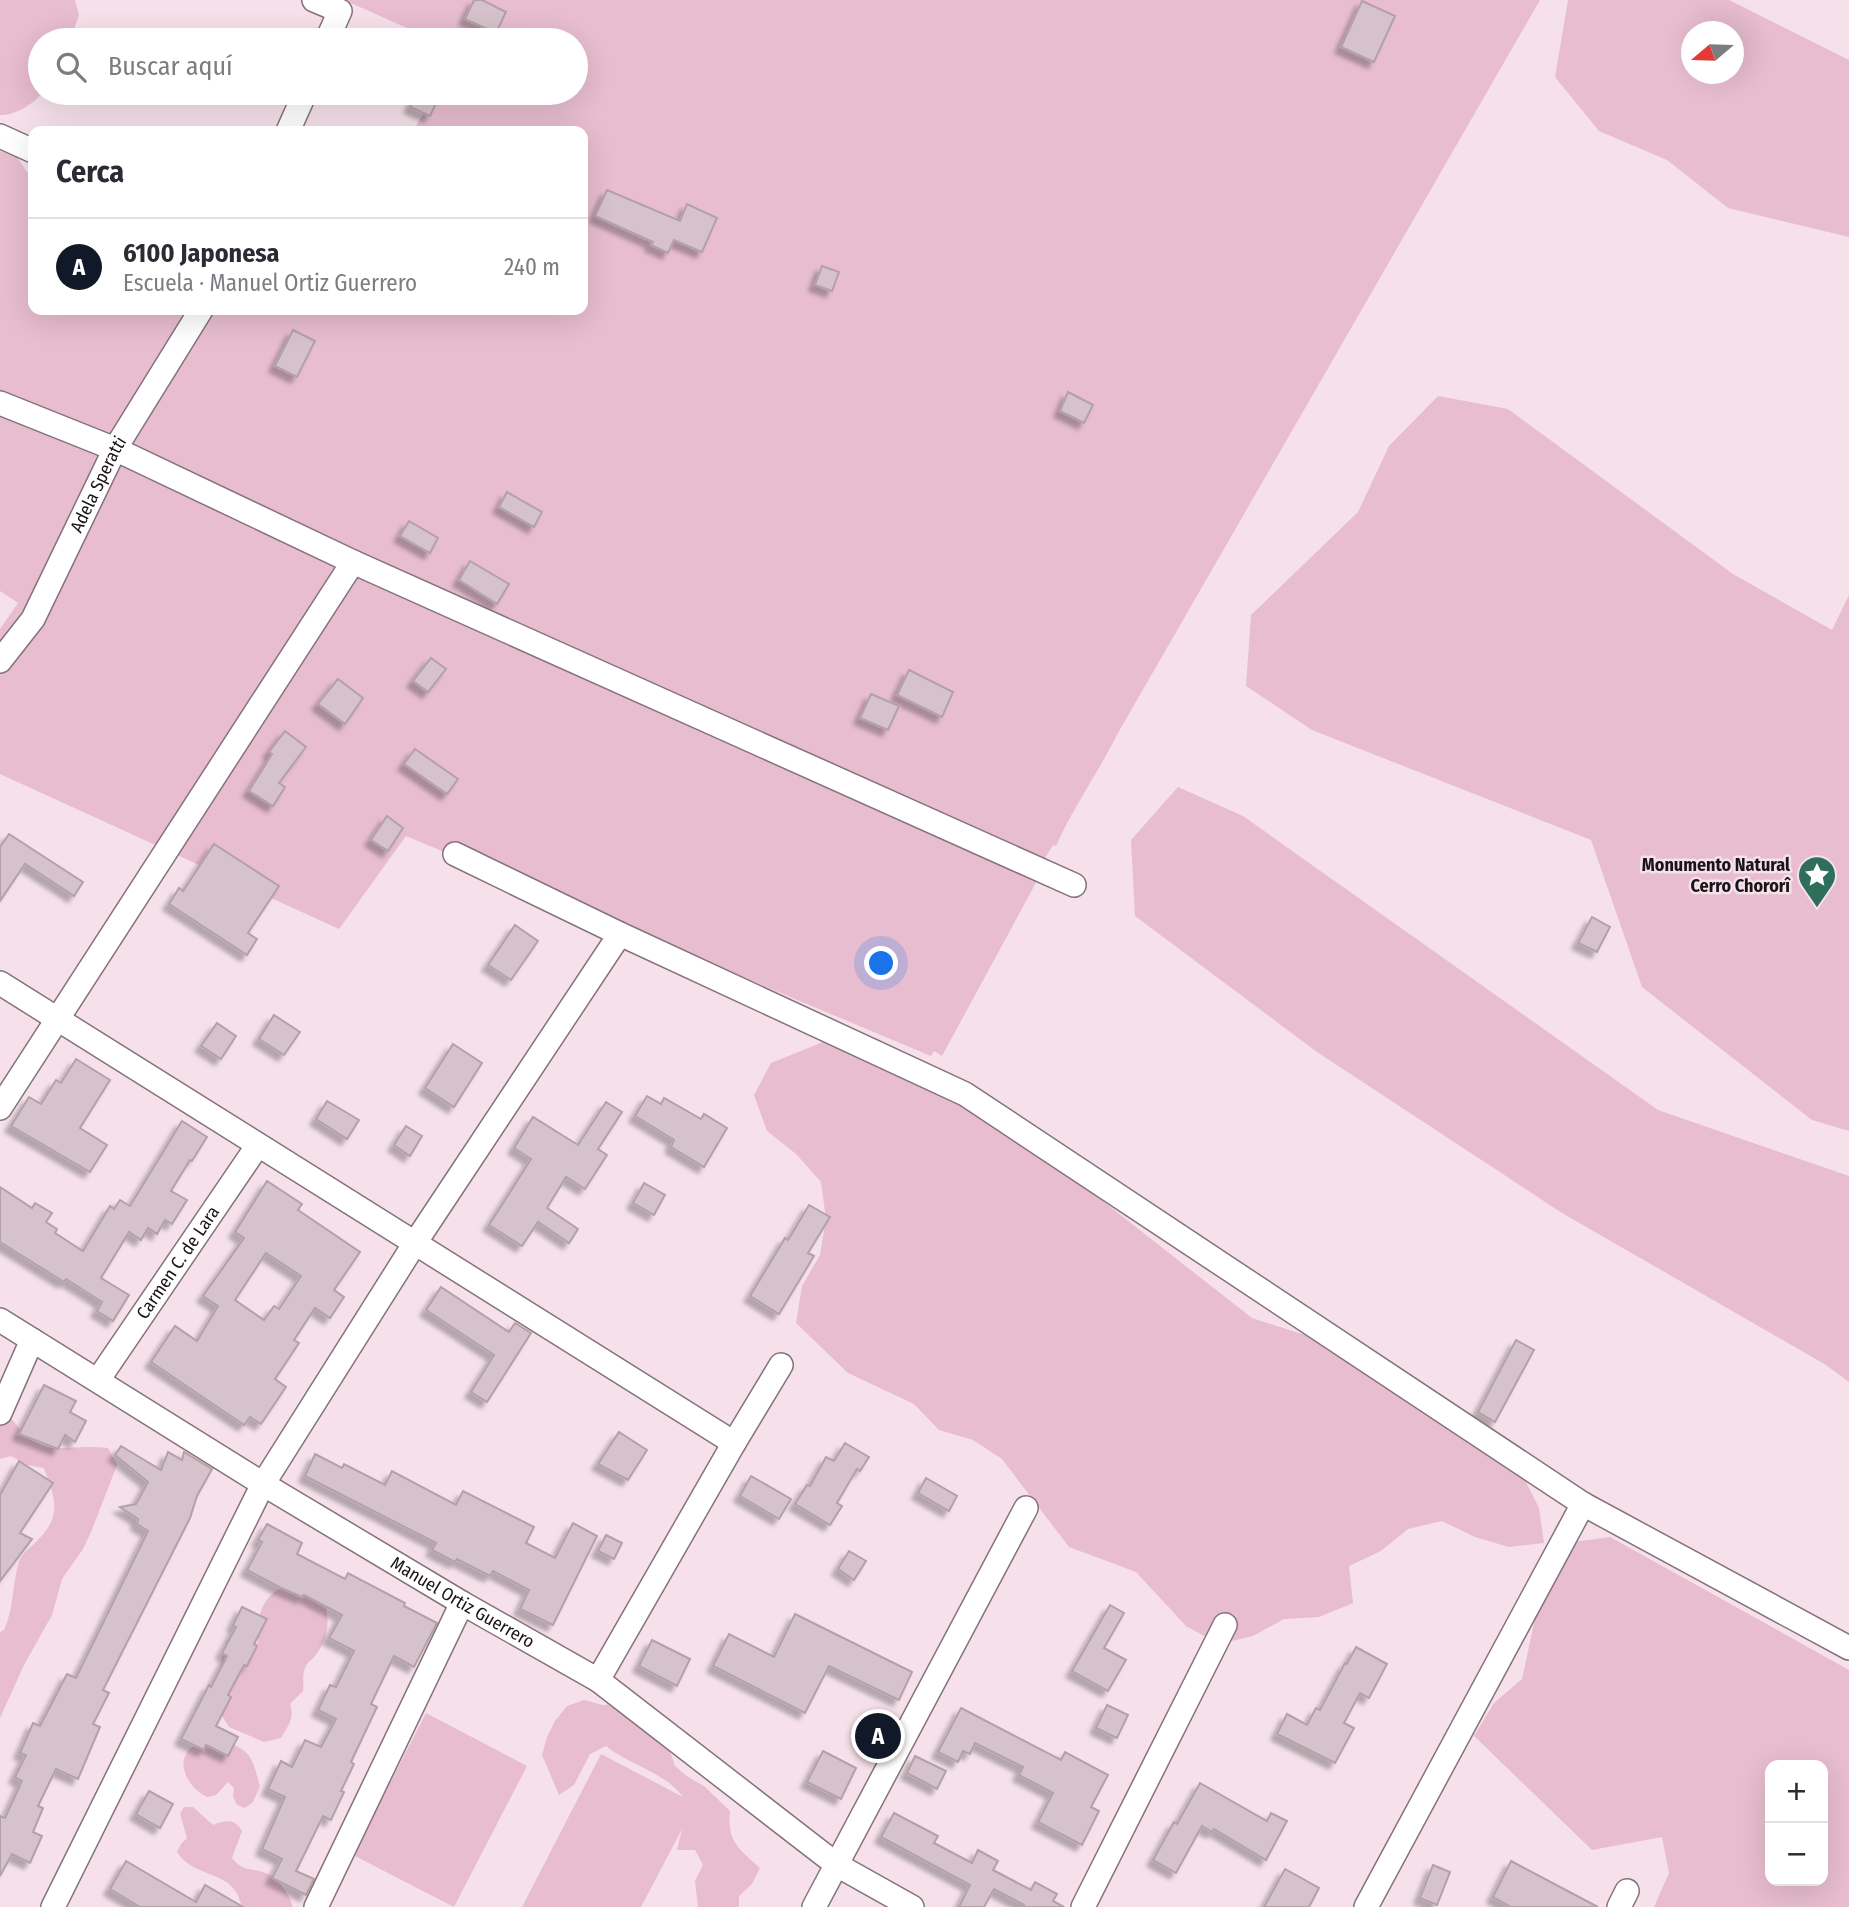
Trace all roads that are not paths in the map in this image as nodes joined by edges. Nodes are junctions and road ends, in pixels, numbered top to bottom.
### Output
1 (314, 0) edge
2 (332, 28) edge
3 (299, 105) edge
4 (290, 126) edge
5 (0, 136) edge
6 (28, 149) edge
7 (198, 315) edge
8 (0, 403) edge
9 (115, 449) junction
10 (353, 562) junction
11 (0, 662) edge
12 (455, 854) dead end
13 (1073, 886) dead end
14 (620, 934) junction
15 (0, 983) edge
16 (57, 1019) junction
17 (0, 1108) edge
18 (258, 1145) junction
19 (415, 1243) junction
20 (0, 1320) edge
21 (32, 1340) junction
22 (781, 1365) dead end
23 (98, 1380) junction
24 (0, 1413) edge
25 (734, 1443) junction
26 (263, 1484) junction
27 (1583, 1504) junction
28 (1026, 1508) dead end
29 (463, 1603) junction
30 (1225, 1625) dead end
31 (1849, 1648) edge
32 (598, 1680) junction
33 (837, 1865) junction
34 (53, 1907) edge
35 (316, 1907) edge
36 (814, 1907) edge
37 (912, 1907) edge
38 (1083, 1907) edge
39 (1366, 1907) edge

1 - 2 street
3 - 4 street
5 - 6 street
7 - 9 street, Adela Speratti
8 - 9 street
9 - 10 street
9 - 11 street, Adela Speratti
10 - 13 street
10 - 16 street
12 - 14 street
14 - 19 street
14 - 27 street
15 - 16 street
16 - 17 street
16 - 18 street
18 - 19 street
18 - 23 street, Carmen C. de Lara
19 - 25 street
19 - 26 street
20 - 21 street, Manuel Ortiz Guerrero
21 - 23 street, Manuel Ortiz Guerrero
21 - 24 street
22 - 25 street
23 - 26 street, Manuel Ortiz Guerrero
25 - 32 street
26 - 29 street, Manuel Ortiz Guerrero
26 - 34 street
27 - 31 street
27 - 39 street
28 - 33 street
29 - 32 street, Manuel Ortiz Guerrero
29 - 35 street
30 - 38 street
32 - 33 street, Manuel Ortiz Guerrero
33 - 36 street
33 - 37 street, Manuel Ortiz Guerrero

